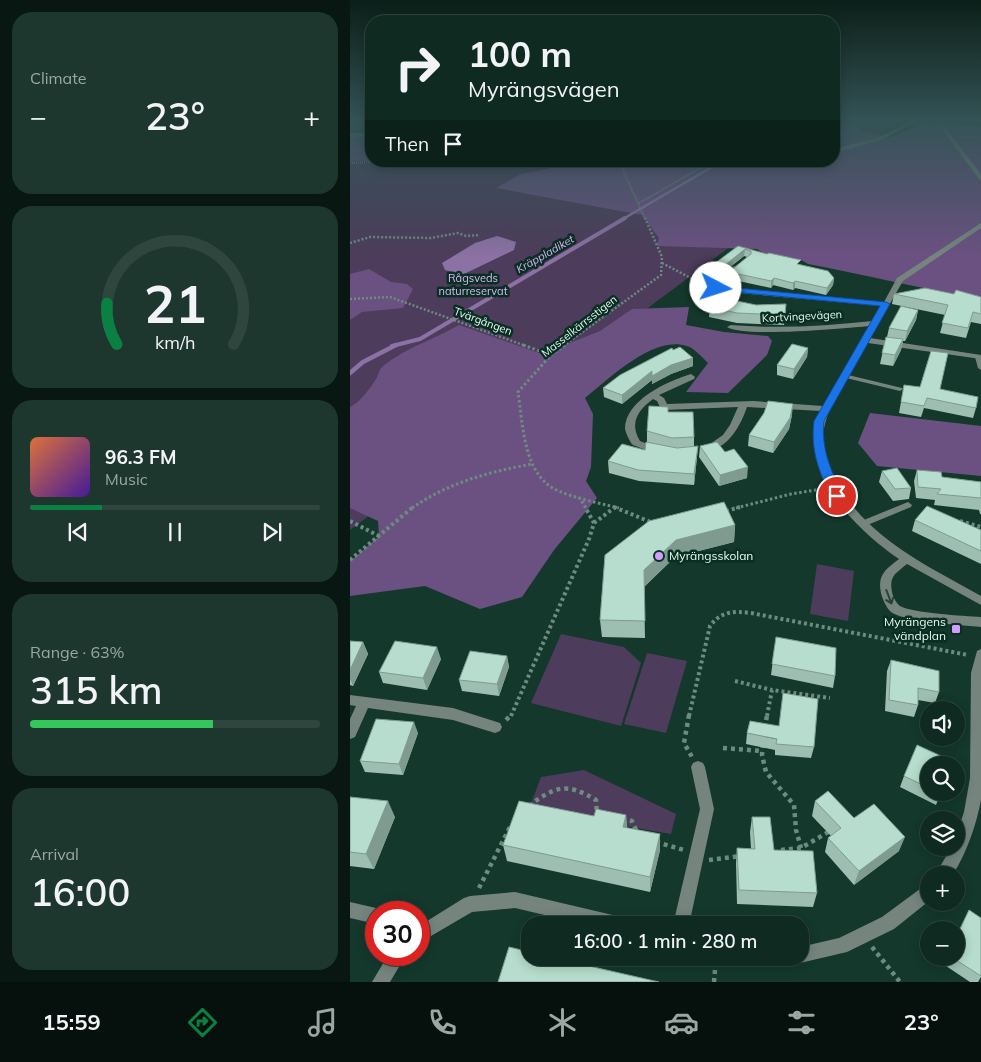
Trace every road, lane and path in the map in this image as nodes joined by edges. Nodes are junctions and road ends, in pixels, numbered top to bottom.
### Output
1 (972, 166) edge
2 (622, 167) edge
3 (702, 167) edge
4 (981, 178) edge
5 (639, 203) junction
6 (981, 225) edge
7 (480, 235) dead end
8 (350, 243) edge
9 (662, 264) junction
10 (739, 265) edge
11 (716, 288) junction
12 (350, 299) edge
13 (886, 304) junction
14 (875, 323) junction
15 (731, 327) dead end
16 (865, 340) junction
17 (551, 355) junction
18 (980, 357) edge
19 (981, 368) edge
20 (844, 376) junction
21 (691, 377) dead end
22 (900, 389) dead end
23 (653, 395) junction
24 (743, 404) junction
25 (826, 409) junction
26 (695, 452) edge
27 (664, 453) edge
28 (532, 464) junction
29 (832, 488) junction
30 (579, 497) junction
31 (908, 505) dead end
32 (614, 508) junction
33 (721, 512) edge
34 (954, 520) edge
35 (350, 521) edge
36 (594, 523) junction
37 (654, 523) edge
38 (862, 524) junction
39 (981, 527) edge
40 (378, 536) junction
41 (907, 558) junction
42 (350, 560) edge
43 (981, 601) edge
44 (981, 622) edge
45 (980, 656) edge
46 (735, 681) dead end
47 (772, 690) junction
48 (830, 698) dead end
49 (350, 700) edge
50 (364, 703) junction
51 (495, 727) joint
52 (350, 733) edge
53 (723, 748) dead end
54 (762, 751) junction
55 (698, 767) joint
56 (522, 812) edge
57 (604, 816) edge
58 (514, 818) edge
59 (614, 818) edge
60 (834, 828) edge
61 (640, 838) edge
62 (649, 840) edge
63 (801, 848) junction
64 (772, 852) edge
65 (743, 856) edge
66 (695, 858) junction
67 (951, 866) edge
68 (920, 898) edge
69 (470, 904) junction
70 (350, 910) edge
71 (365, 913) edge
72 (583, 916) edge
73 (683, 916) edge
74 (430, 928) edge
75 (863, 935) junction
76 (809, 953) edge
77 (391, 966) edge
78 (715, 966) edge
79 (380, 982) edge
80 (714, 982) edge
81 (900, 982) edge

1 - 4 street
2 - 5 path
3 - 5 path
5 - 9 path
6 - 13 street
7 - 8 path
9 - 11 path
9 - 17 path, Masselkärrsstigen
10 - 11 lane
11 - 13 street, Kortvingevägen
12 - 17 path, Tvärgången
13 - 14 street
14 - 15 street, Kortvingevägen
14 - 16 street
16 - 18 street
16 - 20 street
17 - 28 path, Masselkärrsstigen
18 - 19 lane
20 - 22 lane
20 - 25 street
21 - 23 street
23 - 24 street
23 - 27 street
24 - 25 street
24 - 26 street
25 - 29 street
28 - 30 path
28 - 40 path
29 - 33 path
29 - 38 street
30 - 32 path
30 - 36 path
31 - 38 lane
32 - 36 path
32 - 37 path
34 - 39 path
35 - 40 path
36 - 51 path
38 - 41 street
40 - 42 path
41 - 43 street
41 -> 44 street
45 - 55 path
45 - 67 street
46 - 47 path
47 - 48 path
47 - 54 path
49 - 50 street
50 - 51 street
50 - 52 street
53 - 54 path
54 - 63 path
55 - 66 street
56 - 57 path
58 - 69 path
59 - 61 path
60 - 63 path
62 - 66 path
63 - 64 path
65 - 66 path
66 - 73 street
68 - 75 street
69 - 72 street
69 - 74 street
70 - 71 street
75 - 76 street
75 - 81 path
77 - 79 street
78 - 80 path

